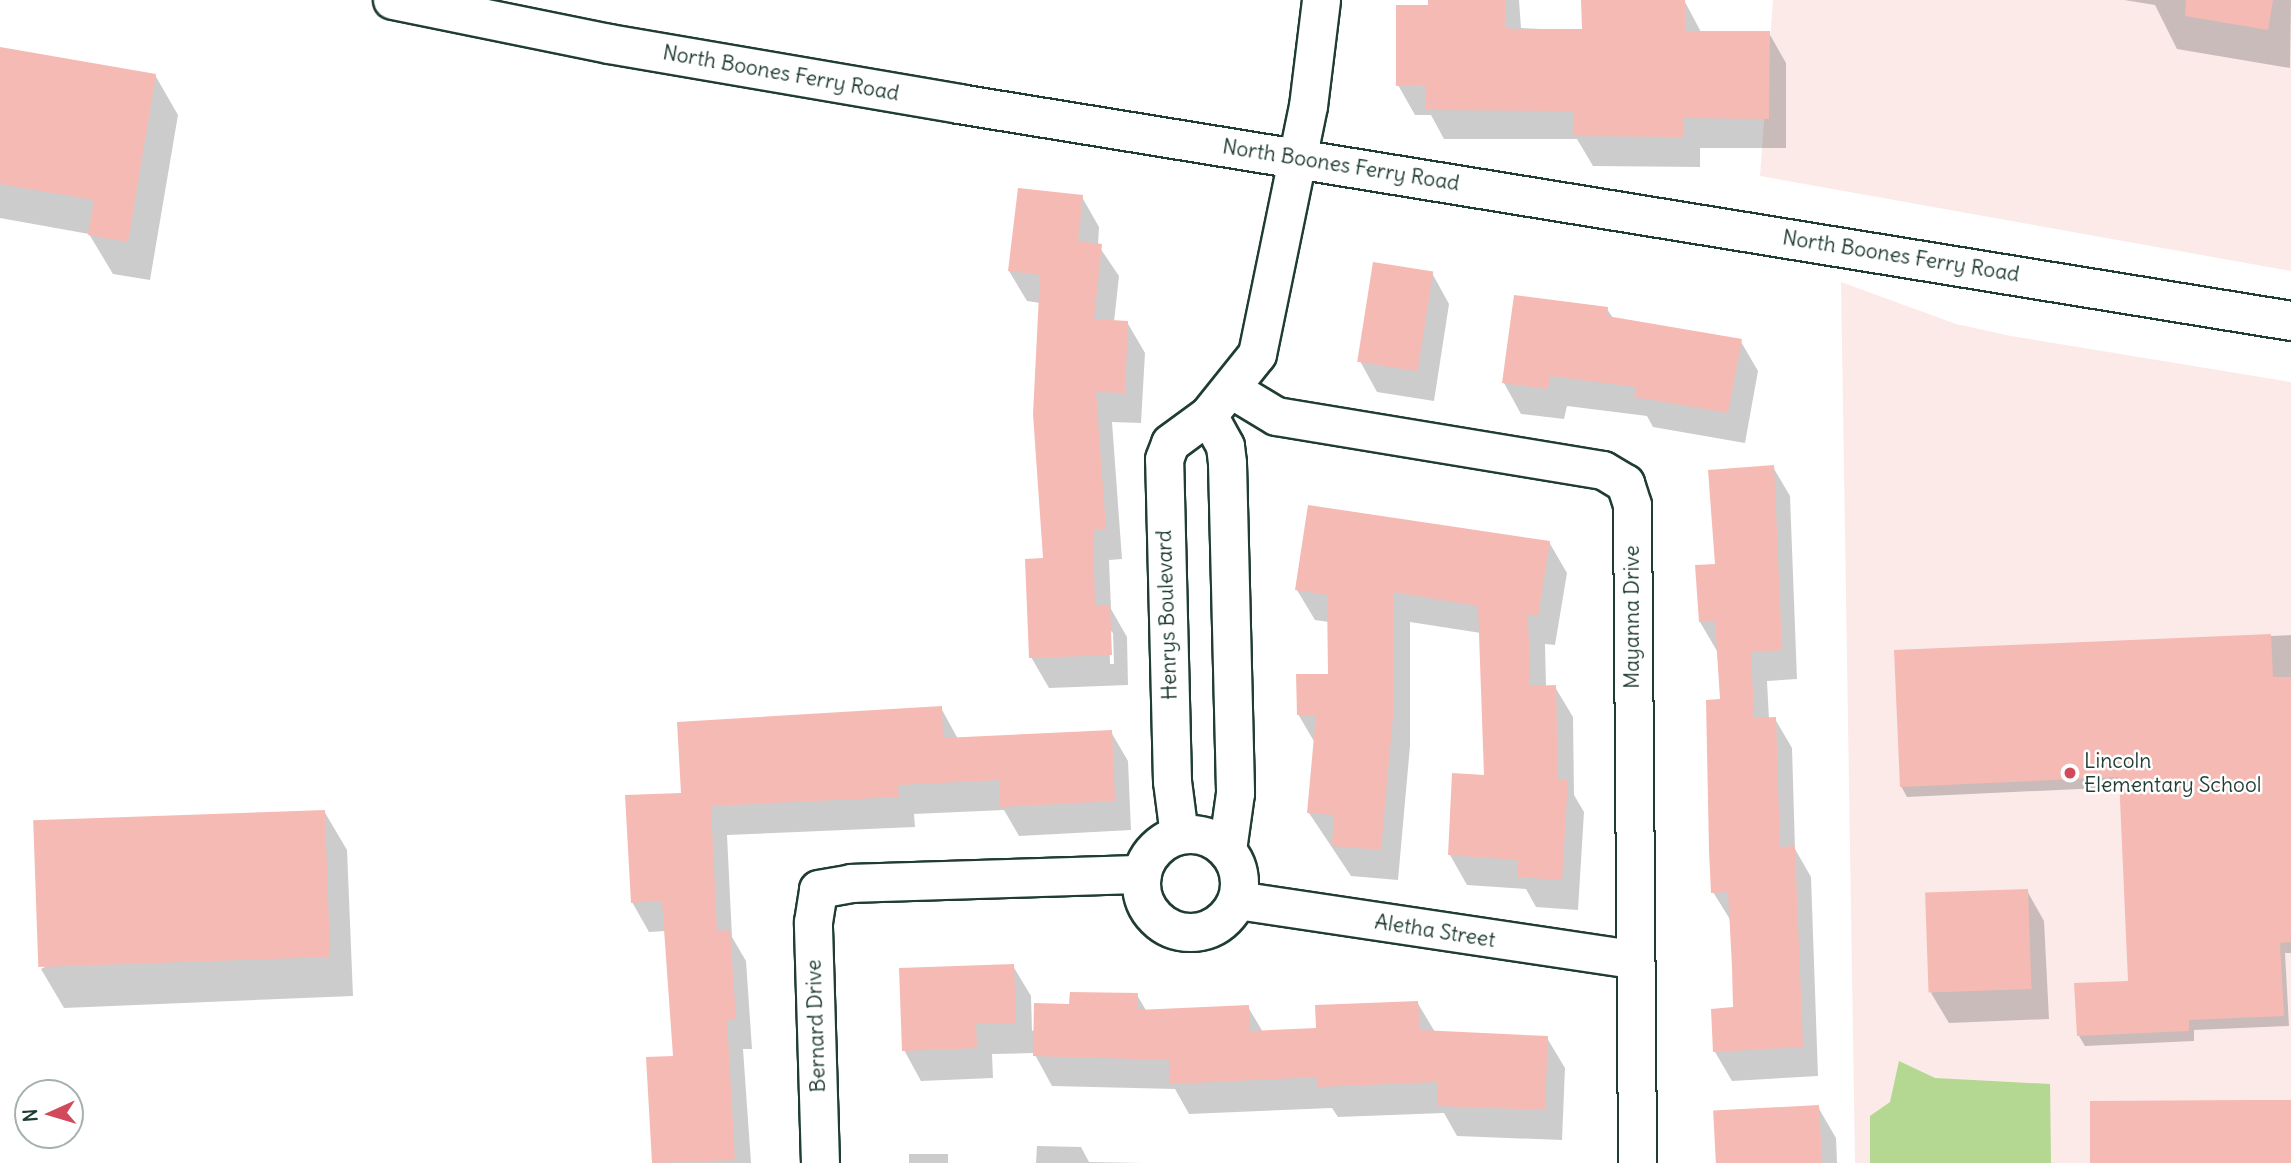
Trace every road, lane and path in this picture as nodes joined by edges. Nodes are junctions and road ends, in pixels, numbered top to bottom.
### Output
1 (393, 0) edge
2 (1321, 0) edge
3 (1297, 158) junction
4 (2291, 321) edge
5 (1220, 402) junction
6 (1179, 835) junction
7 (1227, 850) junction
8 (1142, 874) junction
9 (1237, 900) junction
10 (1634, 959) junction
11 (820, 1163) edge
12 (1637, 1163) edge

1 - 3 main road, North Boones Ferry Road
2 - 3 street, Henrys Boulevard
3 - 4 main road, North Boones Ferry Road
3 - 5 street, Henrys Boulevard
5 - 6 street, Henrys Boulevard
5 - 7 street
5 - 10 street, Mayanna Drive
6 - 7 street
6 - 8 street
7 - 9 street
8 - 9 street
8 - 11 street, Bernard Drive
9 - 10 street, Aletha Street
10 - 12 street, Mayanna Drive

